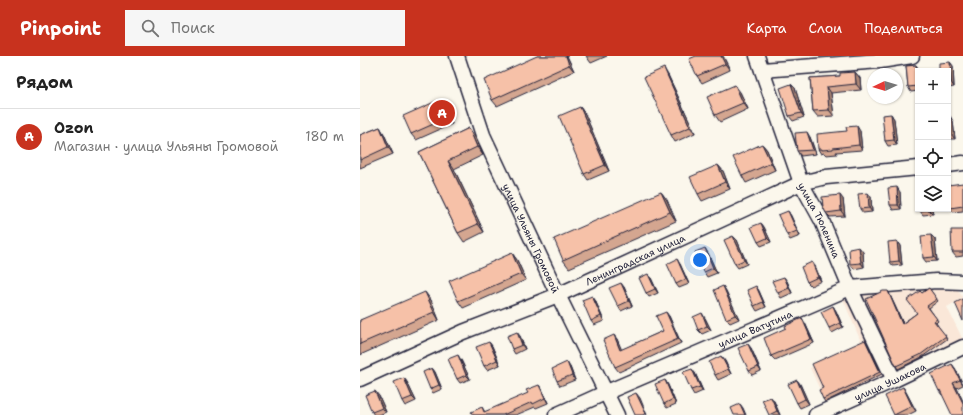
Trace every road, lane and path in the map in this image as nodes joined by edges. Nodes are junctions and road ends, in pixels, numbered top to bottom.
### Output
1 (457, 56) edge
2 (757, 56) edge
3 (912, 56) edge
4 (762, 70) junction
5 (963, 163) edge
6 (951, 165) edge
7 (915, 168) edge
8 (801, 183) junction
9 (963, 282) edge
10 (850, 288) junction
11 (558, 295) junction
12 (963, 347) edge
13 (360, 380) edge
14 (894, 380) junction
15 (607, 392) junction
16 (556, 415) edge
17 (617, 415) edge
18 (816, 415) edge

1 - 11 street, улица Ульяны Громовой
2 - 4 street, улица Тюленина
3 - 4 street
4 - 8 street, улица Тюленина
5 - 6 street
7 - 8 street, Ленинградская улица
8 - 10 street, улица Тюленина
8 - 11 street, Ленинградская улица
9 - 10 street, улица Ватутина
10 - 14 street, улица Тюленина
10 - 15 street, улица Ватутина
11 - 13 street, Ленинградская улица
11 - 15 street, улица Ульяны Громовой
12 - 14 street, улица Ушакова
14 - 18 street, улица Ушакова
15 - 16 street, улица Ватутина
15 - 17 street, улица Ульяны Громовой

